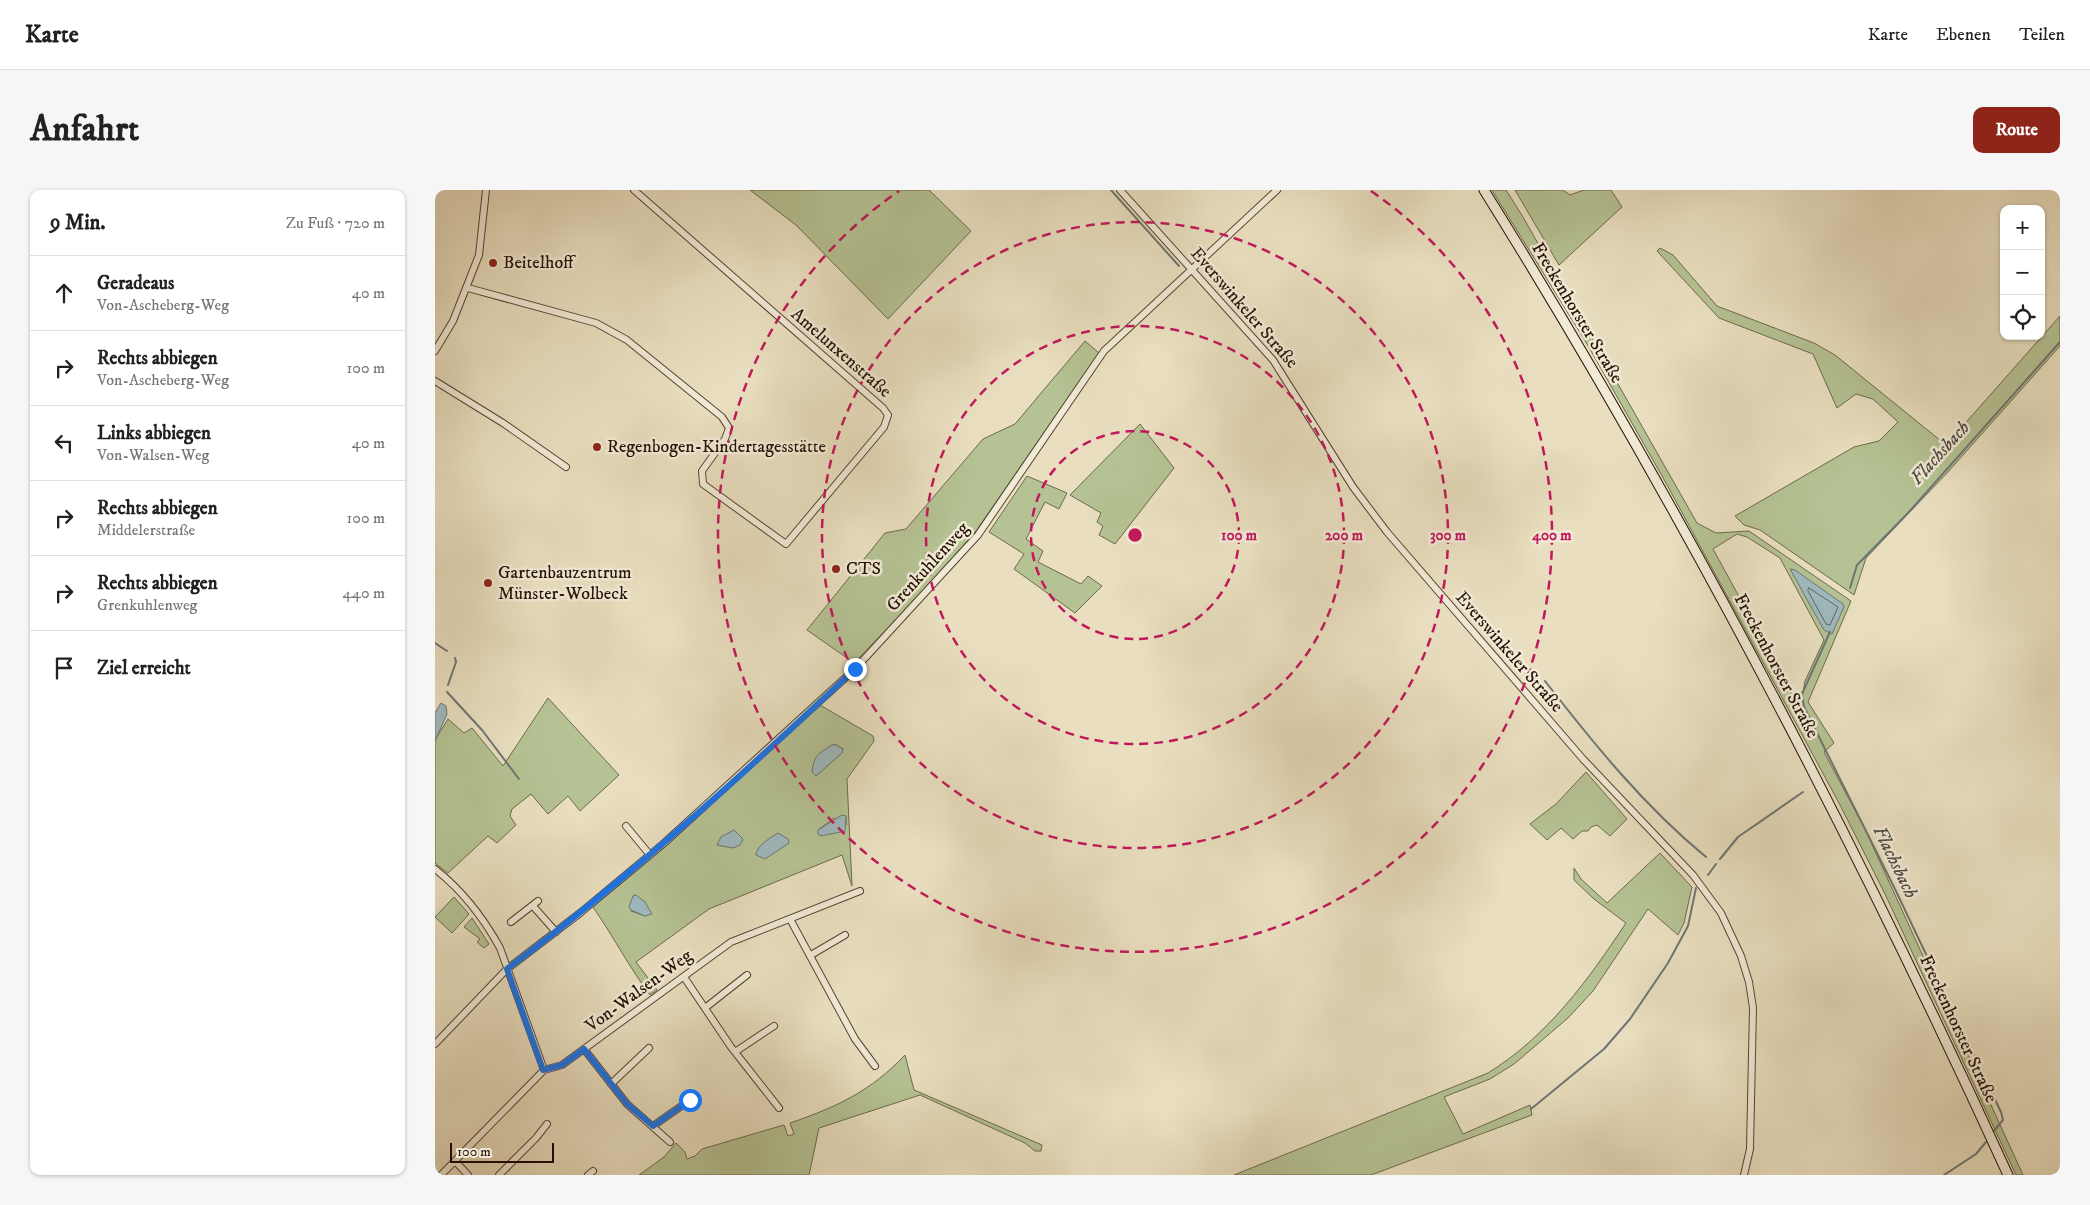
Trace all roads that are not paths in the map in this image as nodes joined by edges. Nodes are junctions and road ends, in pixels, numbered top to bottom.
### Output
1 (486, 190) edge
2 (634, 190) edge
3 (1120, 190) edge
4 (1277, 190) edge
5 (1484, 190) edge
6 (1191, 268) junction
7 (467, 288) junction
8 (435, 351) edge
9 (435, 381) edge
10 (565, 467) dead end
11 (626, 826) dead end
12 (650, 855) junction
13 (435, 869) edge
14 (860, 891) dead end
15 (791, 919) junction
16 (511, 922) dead end
17 (556, 932) junction
18 (845, 935) dead end
19 (811, 955) junction
20 (507, 969) junction
21 (747, 975) dead end
22 (684, 977) junction
23 (705, 1008) junction
24 (774, 1026) dead end
25 (435, 1044) edge
26 (649, 1048) dead end
27 (584, 1049) junction
28 (735, 1052) junction
29 (875, 1066) dead end
30 (543, 1070) junction
31 (611, 1084) junction
32 (690, 1100) dead end
33 (779, 1108) dead end
34 (547, 1124) dead end
35 (653, 1126) junction
36 (670, 1142) dead end
37 (455, 1161) junction
38 (441, 1175) edge
39 (468, 1175) edge
40 (499, 1175) edge
41 (1744, 1175) edge
42 (2008, 1175) edge

1 - 7 street
2 - 7 street, Amelunxenstraße
3 - 6 street, Everswinkeler Straße
4 - 6 street, Grenkuhlenweg
5 - 42 main road, Freckenhorster Straße
6 - 12 street, Grenkuhlenweg
6 - 41 street, Everswinkeler Straße
7 - 8 street
9 - 10 street
11 - 12 street
12 - 17 street, Grenkuhlenweg
13 - 20 street
14 - 15 street, Von-Walsen-Weg
15 - 19 street
15 - 22 street, Von-Walsen-Weg
16 - 17 street
17 - 20 street, Grenkuhlenweg
18 - 19 street
19 - 29 street
20 - 25 street, Grenkuhlenweg
20 - 30 street
21 - 23 street
22 - 23 street
22 - 27 street, Von-Walsen-Weg
23 - 28 street
24 - 28 street
26 - 31 street
27 - 30 street, Von-Walsen-Weg
27 - 31 street
28 - 33 street
30 - 37 street, Von-Walsen-Weg
31 - 35 street
32 - 35 street
34 - 40 street
35 - 36 street
37 - 38 street, Von-Walsen-Weg
37 - 39 street

